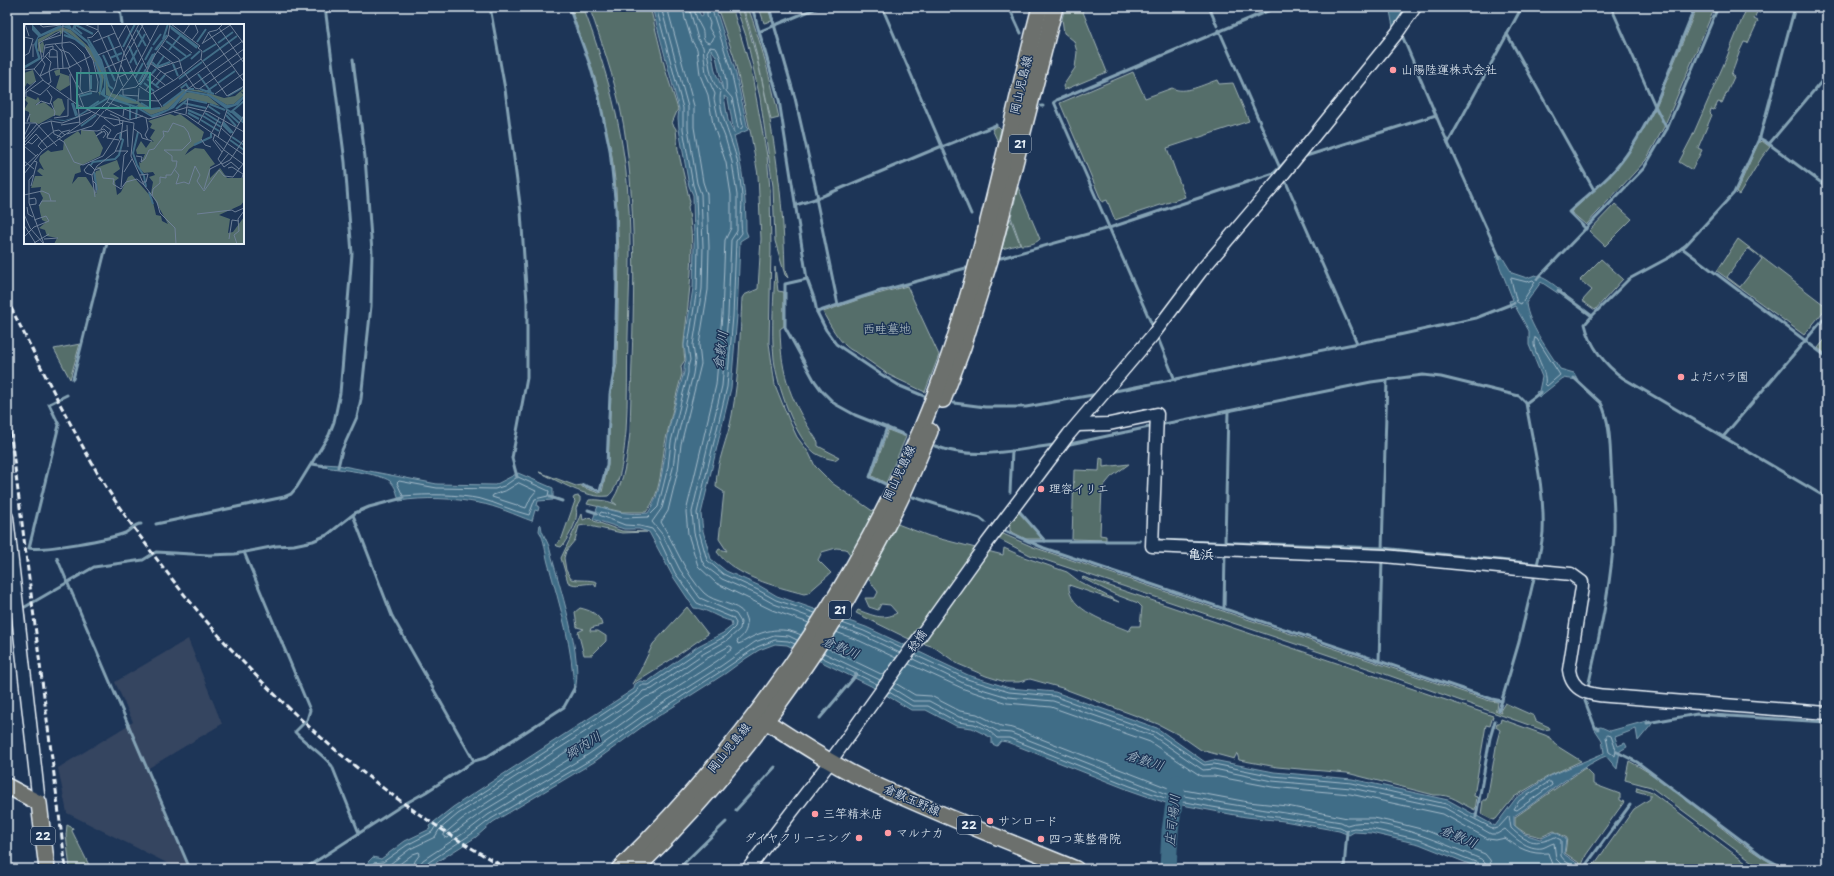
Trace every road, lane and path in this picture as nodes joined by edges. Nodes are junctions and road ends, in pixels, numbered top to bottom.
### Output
1 (1040, 7) edge
2 (1055, 7) edge
3 (1415, 7) edge
4 (1078, 425) junction
5 (892, 502) junction
6 (7, 517) edge
7 (765, 712) junction
8 (1827, 713) edge
9 (830, 762) junction
10 (709, 782) junction
11 (7, 786) edge
12 (39, 803) junction
13 (47, 869) edge
14 (619, 869) edge
15 (636, 869) edge
16 (748, 869) edge
17 (1076, 869) edge

1 - 5 main road, 岡山児島線 / 21
2 - 5 main road, 岡山児島線 / 21
3 - 4 street, 稔橋
4 - 8 street
4 - 9 street, 稔橋
5 - 7 main road, 岡山児島線 / 21
6 - 12 street
7 - 9 main road, 倉敷玉野線 / 22
7 - 10 main road, 岡山児島線 / 21
9 - 16 street, 稔橋
9 - 17 main road, 倉敷玉野線 / 22
10 - 14 main road, 岡山児島線 / 21
10 - 15 main road, 岡山児島線 / 21
11 - 12 main road
12 - 13 main road, 22

